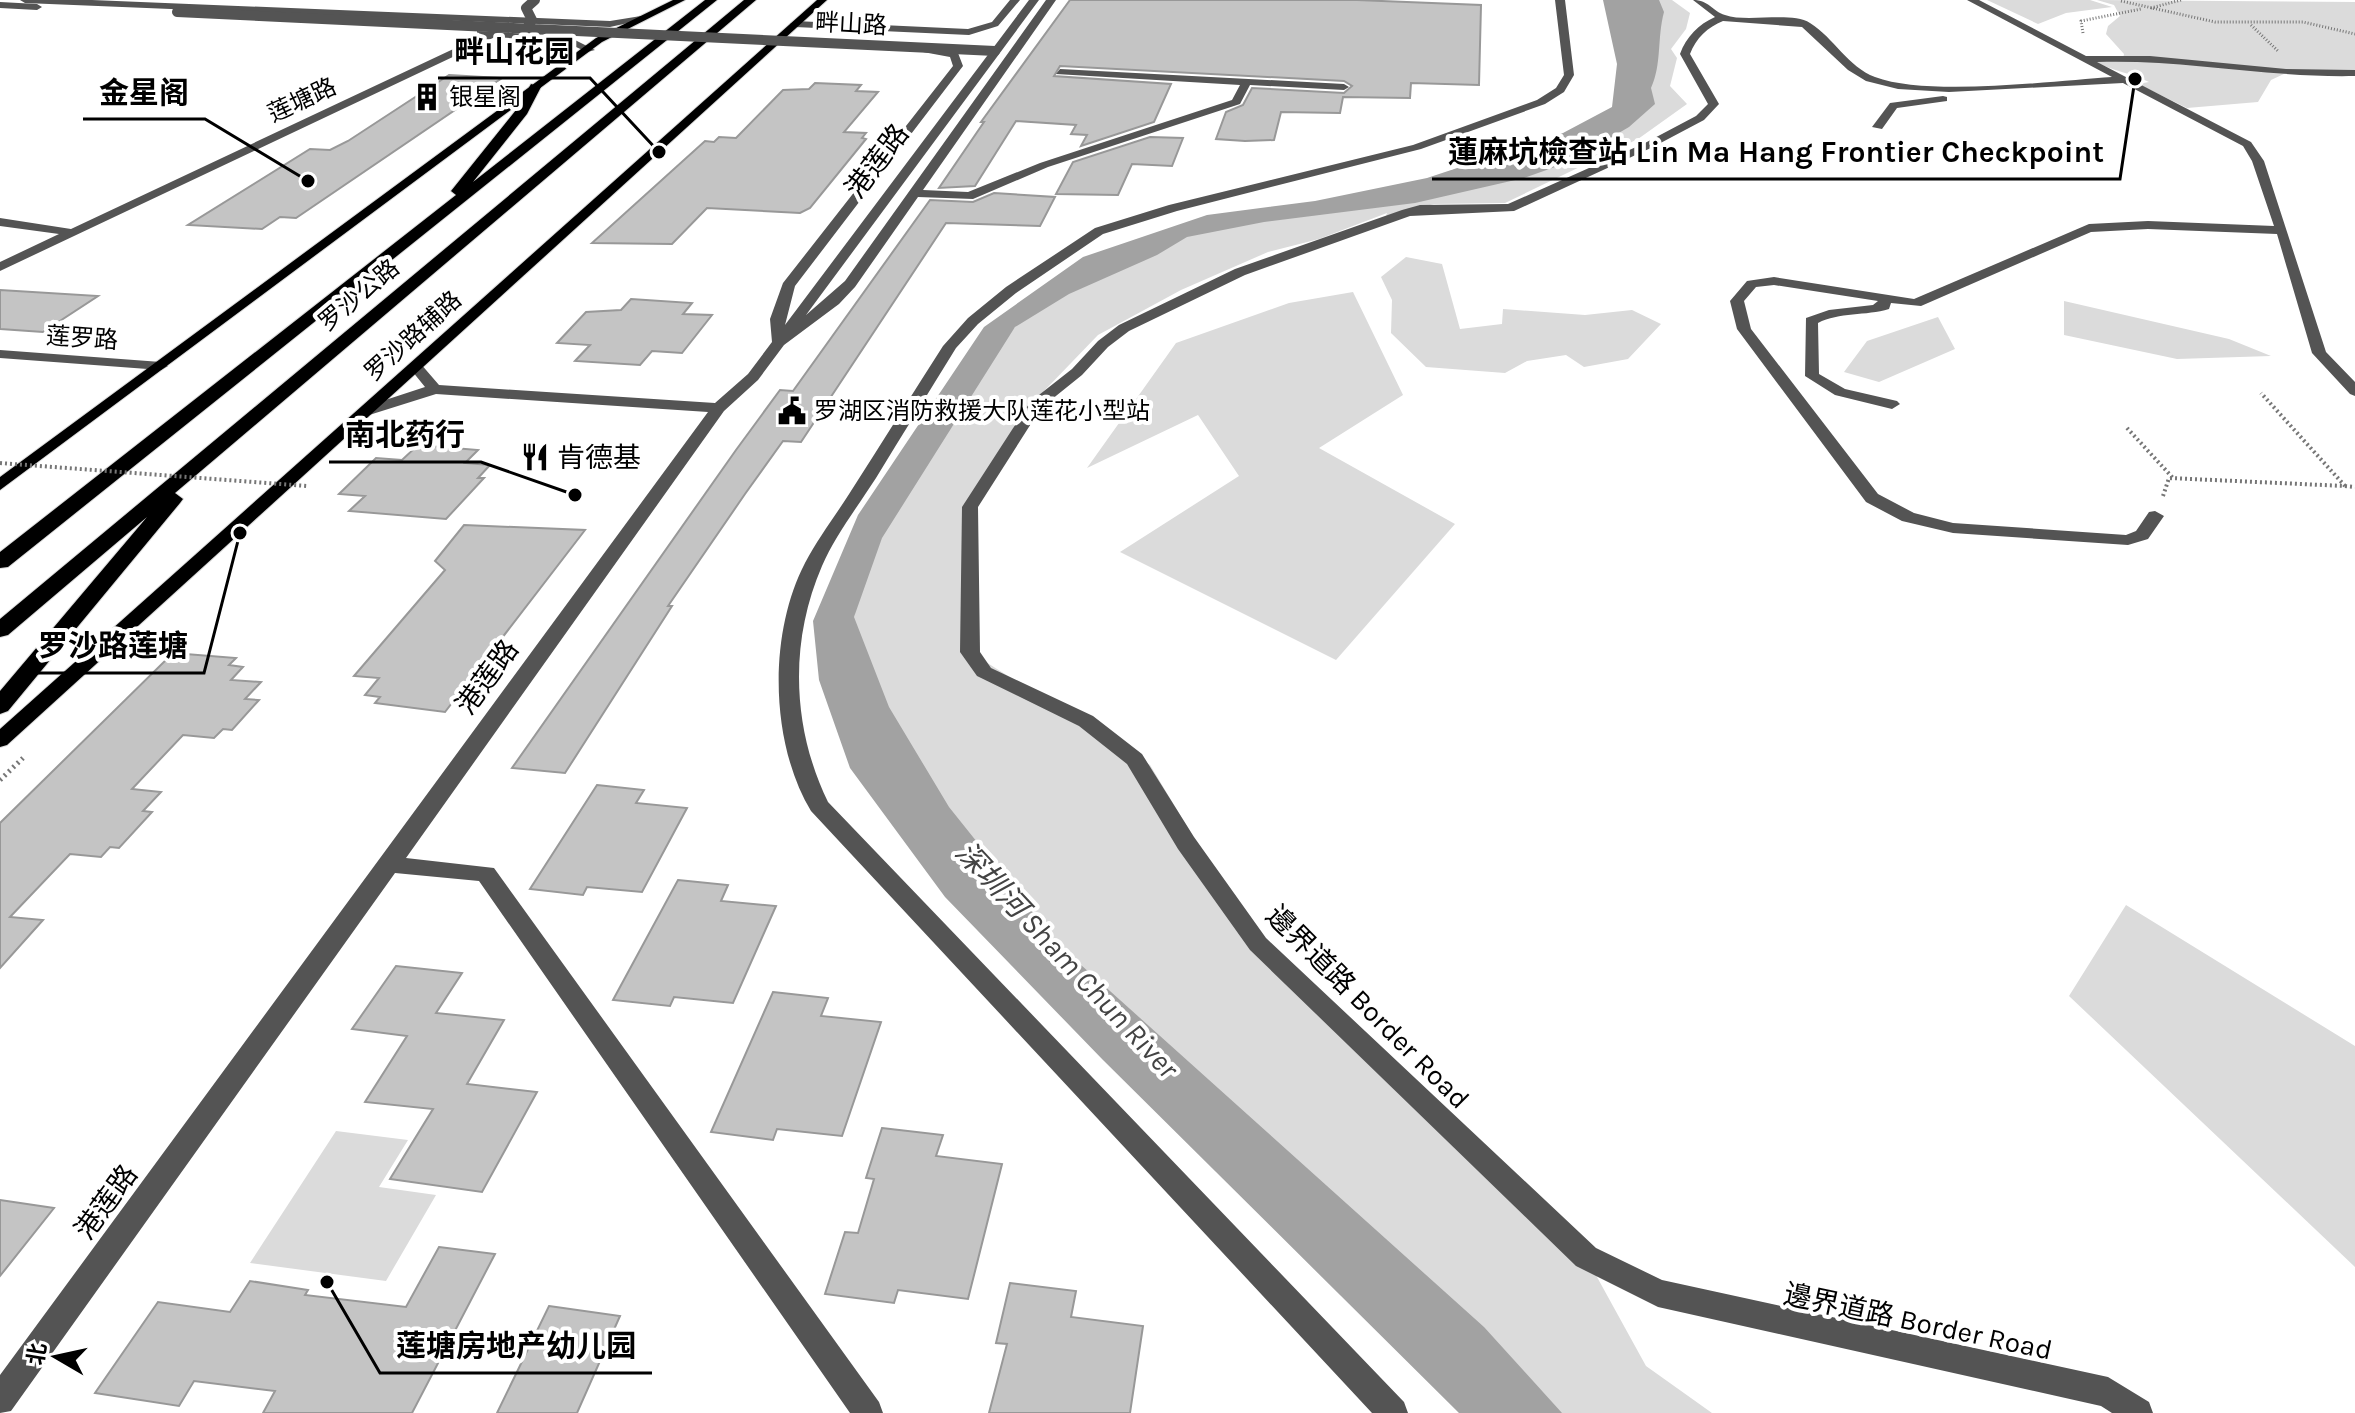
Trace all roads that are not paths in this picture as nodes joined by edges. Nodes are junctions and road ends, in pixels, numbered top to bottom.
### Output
1 (25, 0) edge
2 (535, 0) edge
3 (680, 0) edge
4 (751, 0) edge
5 (822, 0) edge
6 (1015, 0) edge
7 (1034, 0) edge
8 (1051, 0) edge
9 (1560, 0) edge
10 (1698, 0) edge
11 (1972, 0) edge
12 (707, 2) edge
13 (106, 4) junction
14 (0, 5) edge
15 (92, 9) junction
16 (177, 12) junction
17 (1722, 18) junction
18 (641, 19) junction
19 (795, 24) junction
20 (526, 29) junction
21 (493, 34) junction
22 (771, 46) junction
23 (590, 50) junction
24 (995, 51) junction
25 (2081, 59) junction
26 (1060, 72) dead end
27 (2355, 73) edge
28 (2122, 80) junction
29 (1247, 82) junction
30 (2030, 86) junction
31 (535, 87) junction
32 (1344, 87) dead end
33 (1878, 127) dead end
34 (915, 193) junction
35 (446, 210) junction
36 (0, 222) edge
37 (2282, 230) junction
38 (74, 233) junction
39 (0, 267) edge
40 (1885, 300) junction
41 (779, 342) junction
42 (0, 354) edge
43 (161, 366) junction
44 (415, 366) junction
45 (435, 389) junction
46 (2355, 391) edge
47 (1892, 404) dead end
48 (719, 408) junction
49 (366, 411) junction
50 (215, 450) junction
51 (0, 485) edge
52 (2155, 516) road end
53 (0, 562) edge
54 (0, 630) edge
55 (0, 706) edge
56 (0, 740) edge
57 (388, 864) junction
58 (0, 1400) edge
59 (868, 1413) edge
60 (1393, 1413) edge
61 (2138, 1413) edge

1 - 13 street, 畔山路
2 - 20 street, bridge
3 - 18 main road
4 - 50 highway, 罗沙公路
5 - 19 main road, 罗沙路辅路
6 - 19 street
7 - 24 street, 港莲路
8 - 34 street
9 - 60 street
10 - 17 street
11 - 25 street
12 - 35 highway, 罗沙公路
13 - 16 street, 畔山路
13 - 18 street, 畔山路
14 - 15 street, 畔山路
15 - 16 street, 畔山路
15 - 21 street, 畔山路
16 - 20 street, 畔山路, bridge
17 - 30 street
17 - 61 street, 邊界道路 Border Road
18 - 23 main road
19 - 22 main road, 罗沙路辅路
20 - 24 street, 畔山路, bridge
21 - 23 street, 畔山路
21 - 38 street, 莲塘路
22 - 41 street
22 - 44 main road, 罗沙路辅路
23 - 31 main road
24 - 41 street, 港莲路
25 - 27 street
25 - 28 street
26 - 29 street
28 - 30 street
28 - 37 street
29 - 32 street
29 - 34 street
30 - 33 street
31 - 35 highway
31 - 43 main road
34 - 41 street
35 - 53 highway, 罗沙公路
36 - 38 street
37 - 40 street
37 - 46 street
38 - 39 street, 莲塘路
40 - 47 street
40 - 52 street
41 - 48 street, 港莲路
42 - 43 street, 莲罗路
43 - 51 main road
44 - 45 street
44 - 49 main road, 罗沙路辅路
45 - 48 street
45 - 49 street
48 - 57 street, 港莲路
49 - 56 main road, 罗沙路辅路
50 - 54 highway, 罗沙公路
50 - 55 highway
57 - 58 street, 港莲路
57 - 59 street

